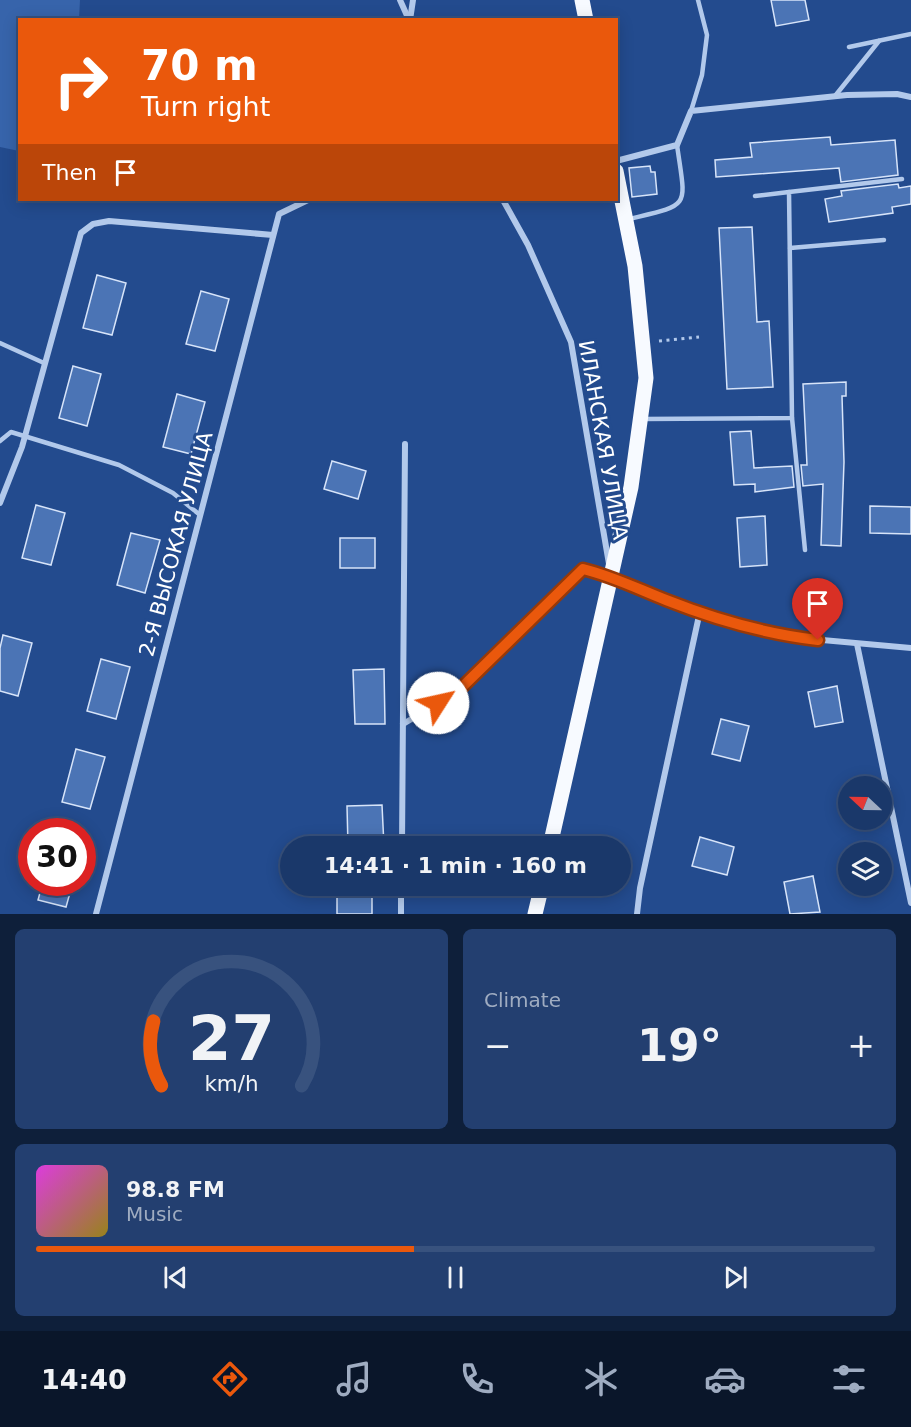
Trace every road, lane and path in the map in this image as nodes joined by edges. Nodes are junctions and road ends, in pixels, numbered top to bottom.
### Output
1 (400, 0) edge
2 (413, 0) edge
3 (582, 0) edge
4 (698, 0) edge
5 (409, 18) edge
6 (410, 18) edge
7 (586, 18) edge
8 (911, 34) edge
9 (879, 41) junction
10 (849, 47) dead end
11 (835, 96) junction
12 (911, 97) edge
13 (691, 111) junction
14 (677, 145) junction
15 (618, 160) edge
16 (902, 179) dead end
17 (618, 181) edge
18 (789, 192) junction
19 (755, 196) dead end
20 (306, 201) edge
21 (505, 201) edge
22 (626, 220) junction
23 (273, 235) junction
24 (884, 240) dead end
25 (790, 248) junction
26 (699, 337) dead end
27 (0, 343) edge
28 (658, 352) dead end
29 (44, 363) junction
30 (640, 418) junction
31 (792, 418) junction
32 (24, 438) junction
33 (0, 441) edge
34 (405, 444) dead end
35 (0, 503) edge
36 (200, 516) junction
37 (805, 550) dead end
38 (611, 576) junction
39 (700, 611) junction
40 (857, 644) junction
41 (911, 648) edge
42 (403, 724) junction
43 (402, 836) edge
44 (552, 836) edge
45 (401, 896) edge
46 (539, 896) edge
47 (911, 903) edge
48 (96, 914) edge
49 (401, 914) edge
50 (535, 914) edge
51 (637, 914) edge

1 - 5 street
2 - 6 street
3 - 7 main road
4 - 13 lane
8 - 9 lane
9 - 10 lane
9 - 11 lane
11 - 12 street
11 - 13 street
13 - 14 street
14 - 15 street
14 - 22 lane
16 - 18 lane
17 - 22 main road
18 - 19 lane
18 - 25 lane
20 - 23 street, 2-Я ВЫСОКАЯ УЛИЦА
21 - 38 street, ИЛАНСКАЯ УЛИЦА
22 - 30 main road
23 - 29 street
23 - 36 street, 2-Я ВЫСОКАЯ УЛИЦА
24 - 25 lane
25 - 31 lane
26 - 28 path
27 - 29 lane
29 - 32 street
30 - 31 lane
30 - 38 main road
31 - 37 lane
32 - 33 lane
32 - 35 street
32 - 36 lane
34 - 42 street
36 - 48 street, 2-Я ВЫСОКАЯ УЛИЦА
38 - 39 street
38 - 42 street
38 - 44 main road
39 - 40 street
39 - 51 street
40 - 41 street
40 - 47 street
42 - 43 street
45 - 49 street
46 - 50 main road

